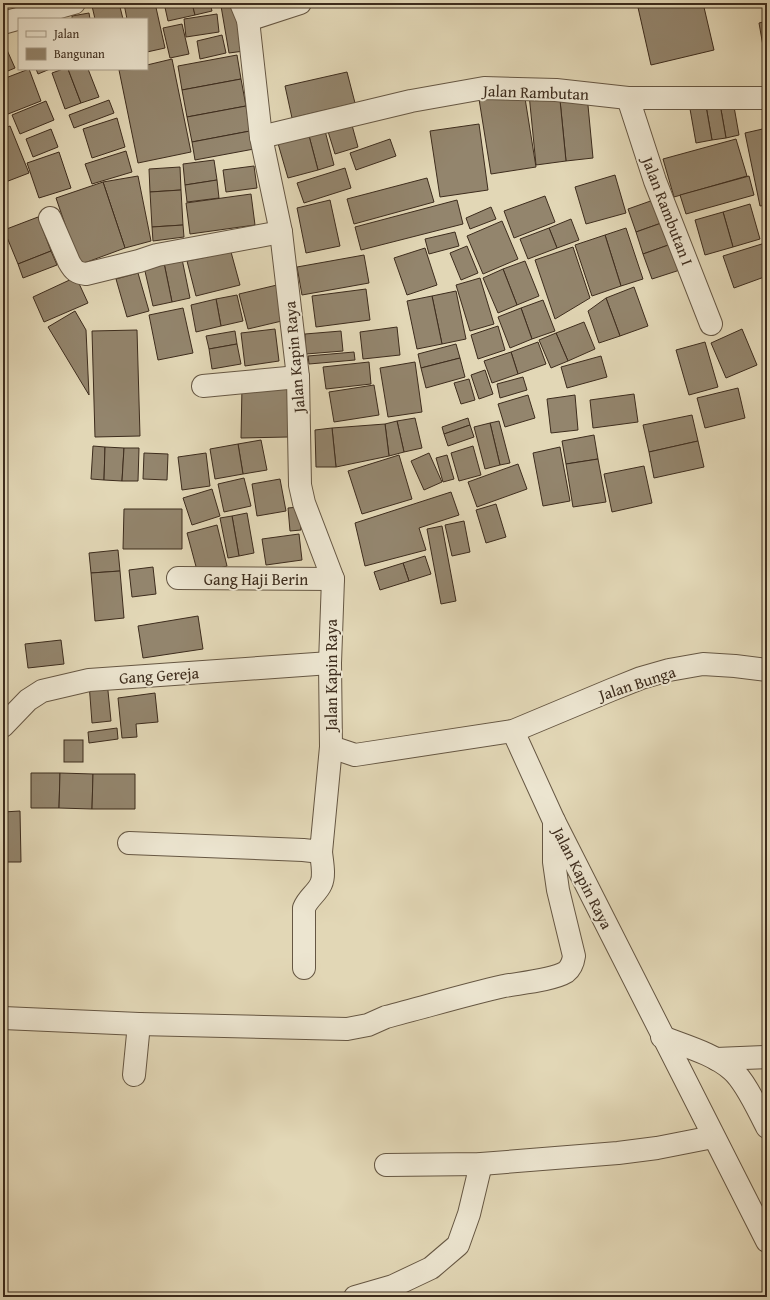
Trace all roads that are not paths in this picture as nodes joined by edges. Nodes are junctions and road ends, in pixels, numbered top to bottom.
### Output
1 (74, 3) edge
2 (300, 3) edge
3 (244, 11) edge
4 (21, 18) edge
5 (18, 19) edge
6 (3, 23) edge
7 (628, 98) junction
8 (767, 98) edge
9 (261, 136) junction
10 (50, 218) dead end
11 (281, 232) junction
12 (711, 324) dead end
13 (298, 377) junction
14 (203, 386) dead end
15 (178, 578) dead end
16 (333, 579) junction
17 (330, 663) junction
18 (767, 670) edge
19 (3, 726) edge
20 (513, 731) junction
21 (331, 747) junction
22 (554, 821) junction
23 (129, 843) dead end
24 (321, 852) junction
25 (304, 968) dead end
26 (3, 1018) edge
27 (139, 1024) junction
28 (662, 1037) junction
29 (767, 1057) edge
30 (716, 1059) junction
31 (134, 1075) dead end
32 (767, 1127) edge
33 (714, 1137) junction
34 (481, 1164) junction
35 (386, 1165) dead end
36 (767, 1241) edge
37 (355, 1297) edge

1 - 4 street
2 - 3 street
3 - 9 street, Jalan Kapin Raya
5 - 6 street
7 - 8 street, Jalan Rambutan
7 - 9 street, Jalan Rambutan
7 - 12 street, Jalan Rambutan I
9 - 11 street, Jalan Kapin Raya
10 - 11 street
11 - 13 street, Jalan Kapin Raya
13 - 14 street
13 - 16 street, Jalan Kapin Raya
15 - 16 street, Gang Haji Berin
16 - 17 street, Jalan Kapin Raya
17 - 19 street, Gang Gereja
17 - 21 street, Jalan Kapin Raya
18 - 20 street, Jalan Bunga
20 - 21 street, Jalan Kapin Raya
20 - 22 street, Jalan Kapin Raya
21 - 24 street
22 - 27 street
22 - 28 street, Jalan Kapin Raya
23 - 24 street
24 - 25 street
26 - 27 street
27 - 31 street
28 - 30 street
28 - 33 street, Jalan Kapin Raya
29 - 30 street
30 - 32 street
33 - 34 street
33 - 36 street, Jalan Kapin Raya
34 - 35 street
34 - 37 street

